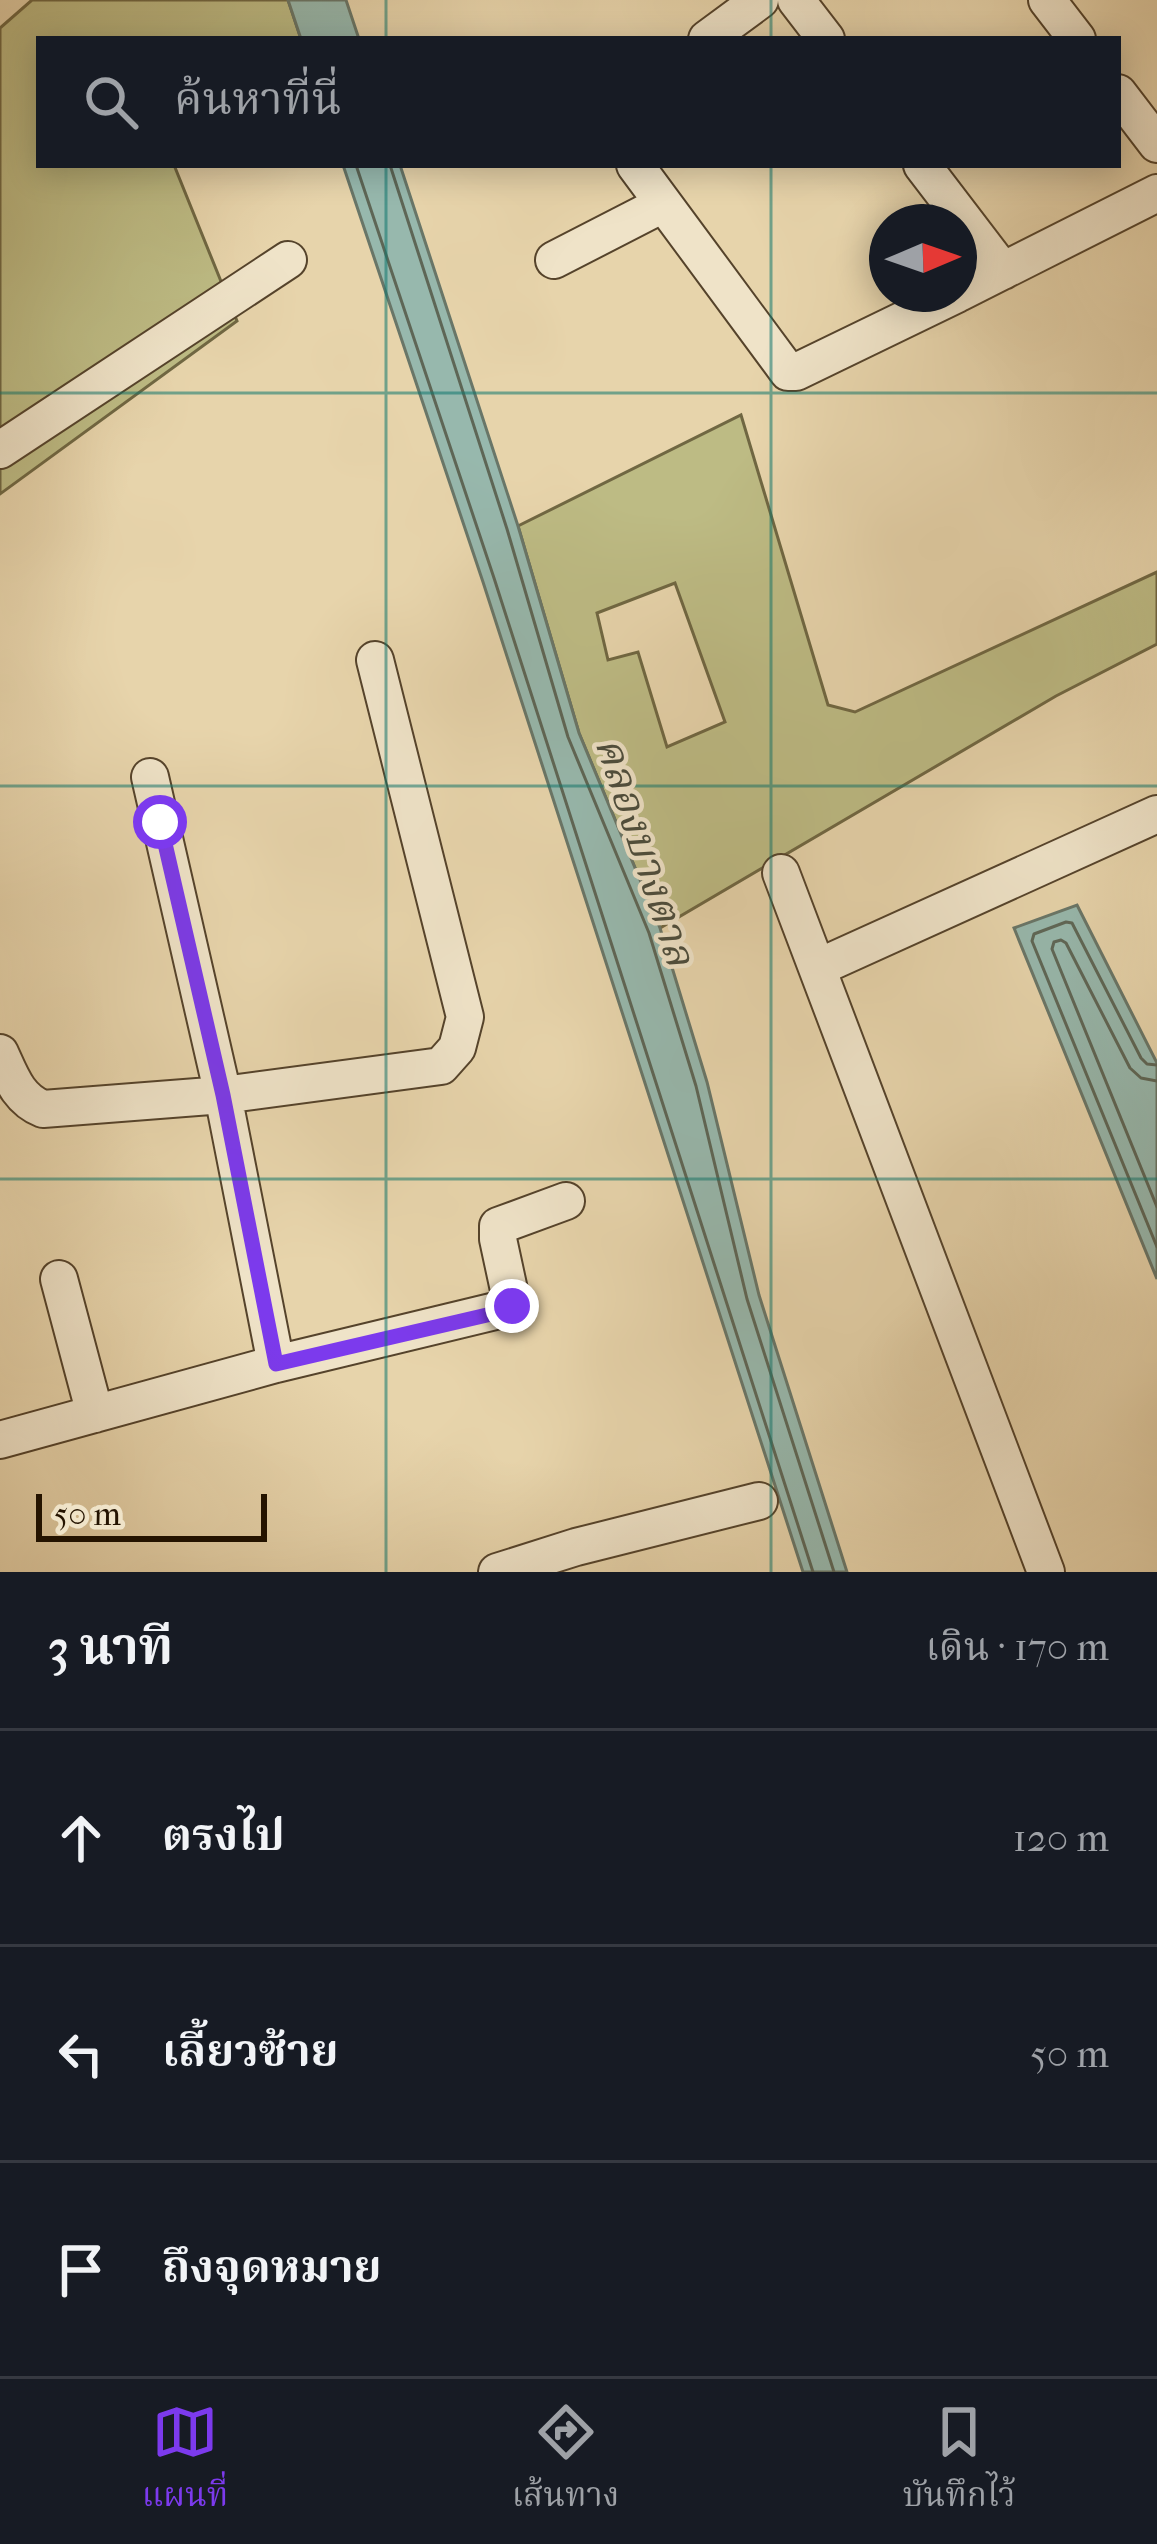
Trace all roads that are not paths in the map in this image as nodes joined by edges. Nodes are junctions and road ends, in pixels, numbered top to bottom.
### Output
1 (760, 0) edge
2 (796, 0) edge
3 (1047, 0) edge
4 (711, 36) edge
5 (824, 36) edge
6 (1075, 36) edge
7 (1121, 97) edge
8 (1157, 144) edge
9 (637, 168) edge
10 (924, 168) edge
11 (1157, 193) edge
12 (663, 204) junction
13 (288, 260) dead end
14 (554, 260) dead end
15 (1004, 272) junction
16 (977, 285) edge
17 (920, 312) edge
18 (0, 450) edge
19 (375, 660) dead end
20 (150, 777) dead end
21 (1157, 814) edge
22 (781, 873) dead end
23 (817, 968) junction
24 (0, 1053) edge
25 (223, 1095) junction
26 (566, 1202) dead end
27 (59, 1279) dead end
28 (276, 1364) junction
29 (95, 1414) junction
30 (0, 1440) edge
31 (759, 1501) dead end
32 (582, 1559) edge
33 (497, 1572) edge
34 (1046, 1572) edge

1 - 4 street
2 - 5 street
3 - 6 street
7 - 8 street
9 - 12 street
10 - 15 street
11 - 15 street
12 - 14 street
12 - 17 street
13 - 18 street
15 - 16 street
19 - 25 street
20 - 25 street
21 - 23 street
22 - 23 street
23 - 34 street
24 - 25 street
25 - 28 street
26 - 28 street
27 - 29 street
28 - 29 street
29 - 30 street
31 - 32 street
32 - 33 street

